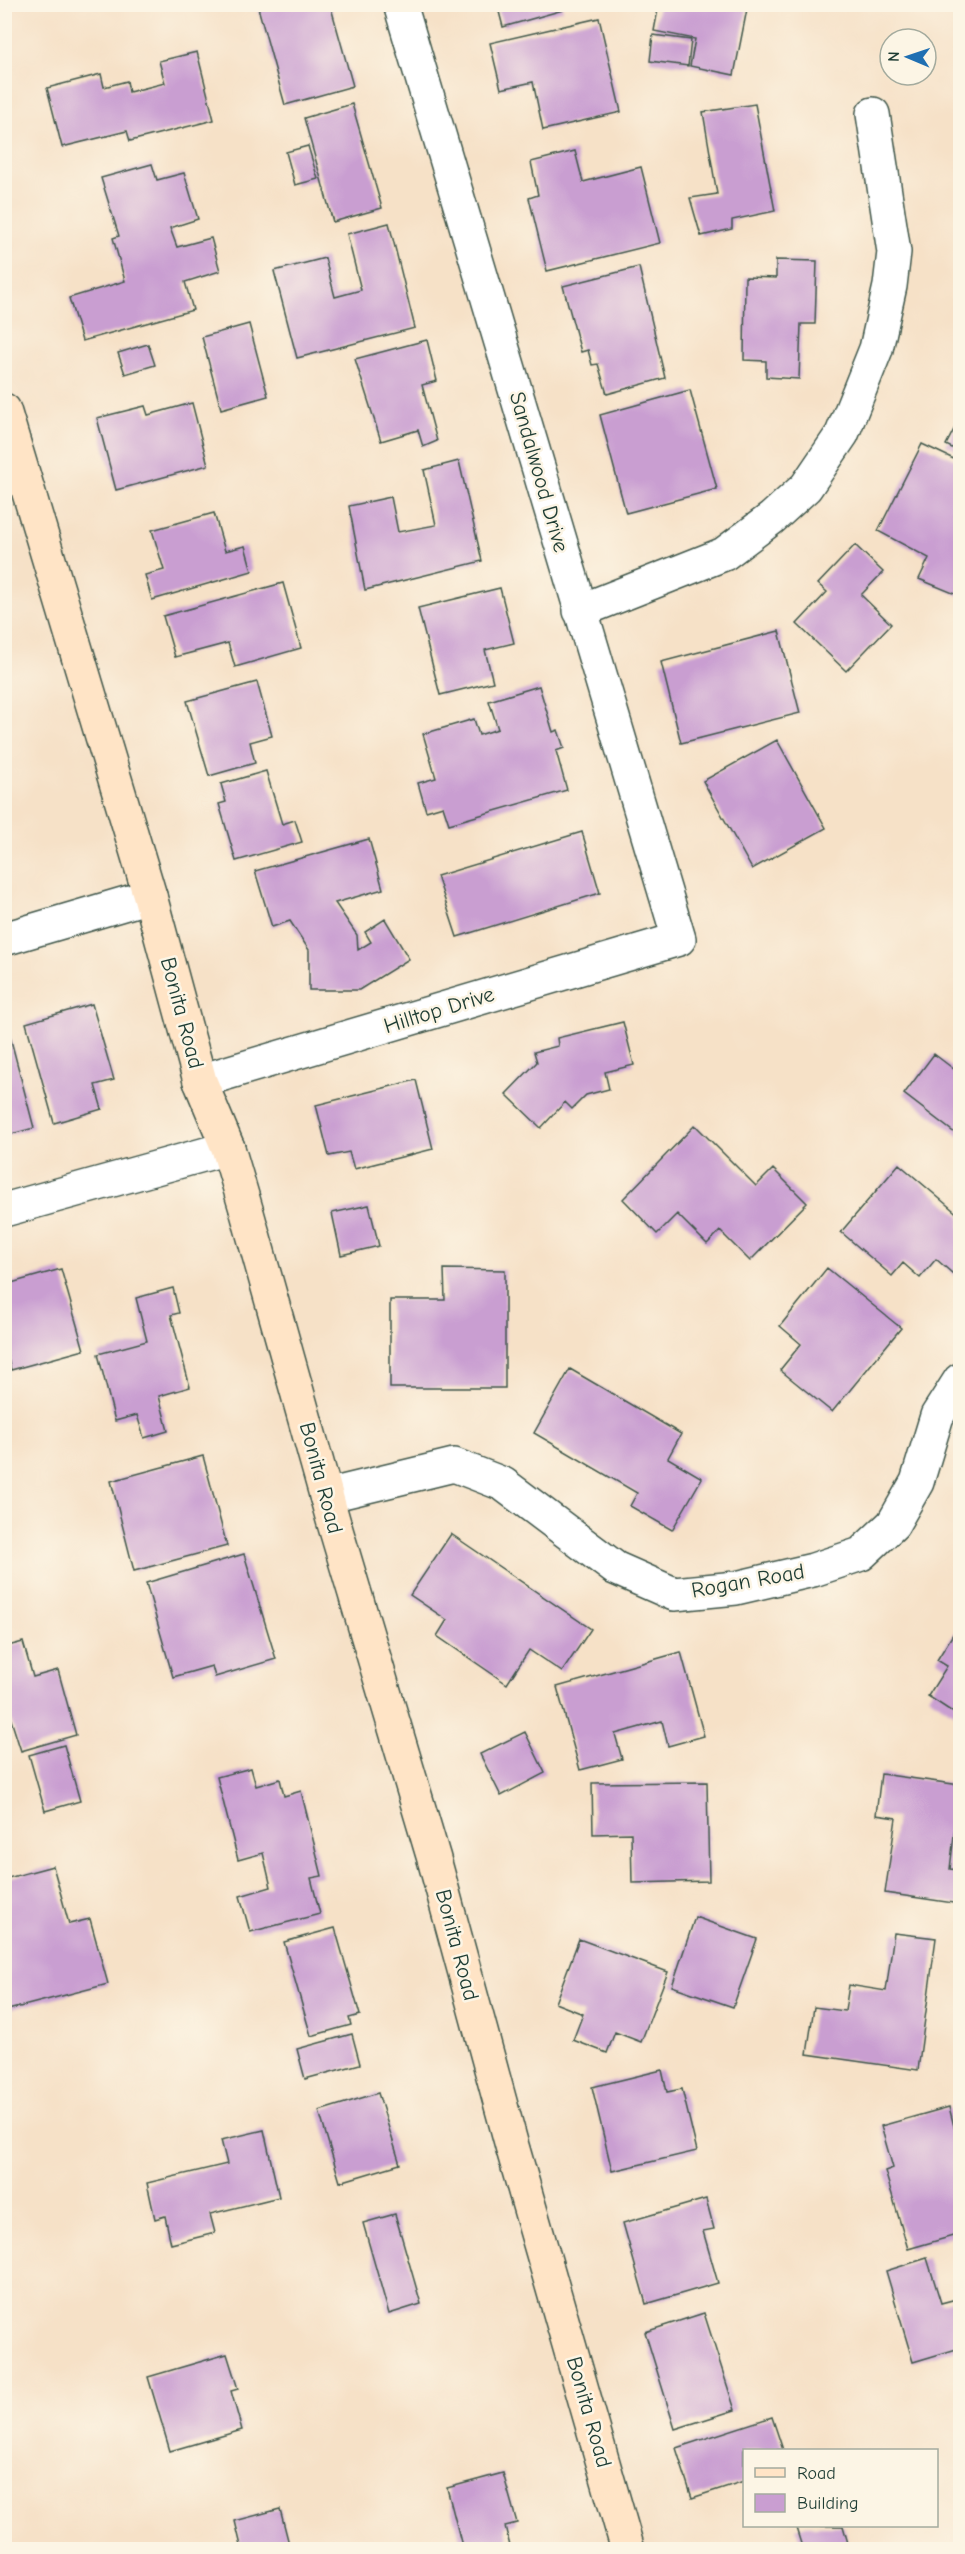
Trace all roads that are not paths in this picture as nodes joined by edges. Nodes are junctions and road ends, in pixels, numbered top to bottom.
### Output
1 (400, 4) edge
2 (873, 114) dead end
3 (4, 410) edge
4 (580, 611) junction
5 (150, 896) junction
6 (4, 939) edge
7 (679, 939) joint
8 (200, 1081) junction
9 (228, 1148) junction
10 (4, 1210) edge
11 (960, 1380) edge
12 (326, 1496) junction
13 (628, 2550) edge

1 - 4 street, Sandalwood Drive
2 - 4 street
3 - 5 street, Bonita Road
4 - 7 street, Sandalwood Drive
5 - 6 street
5 - 8 street, Bonita Road
7 - 8 street, Hilltop Drive
8 - 9 street, Bonita Road
9 - 10 street
9 - 12 street, Bonita Road
11 - 12 street, Rogan Road
12 - 13 street, Bonita Road

